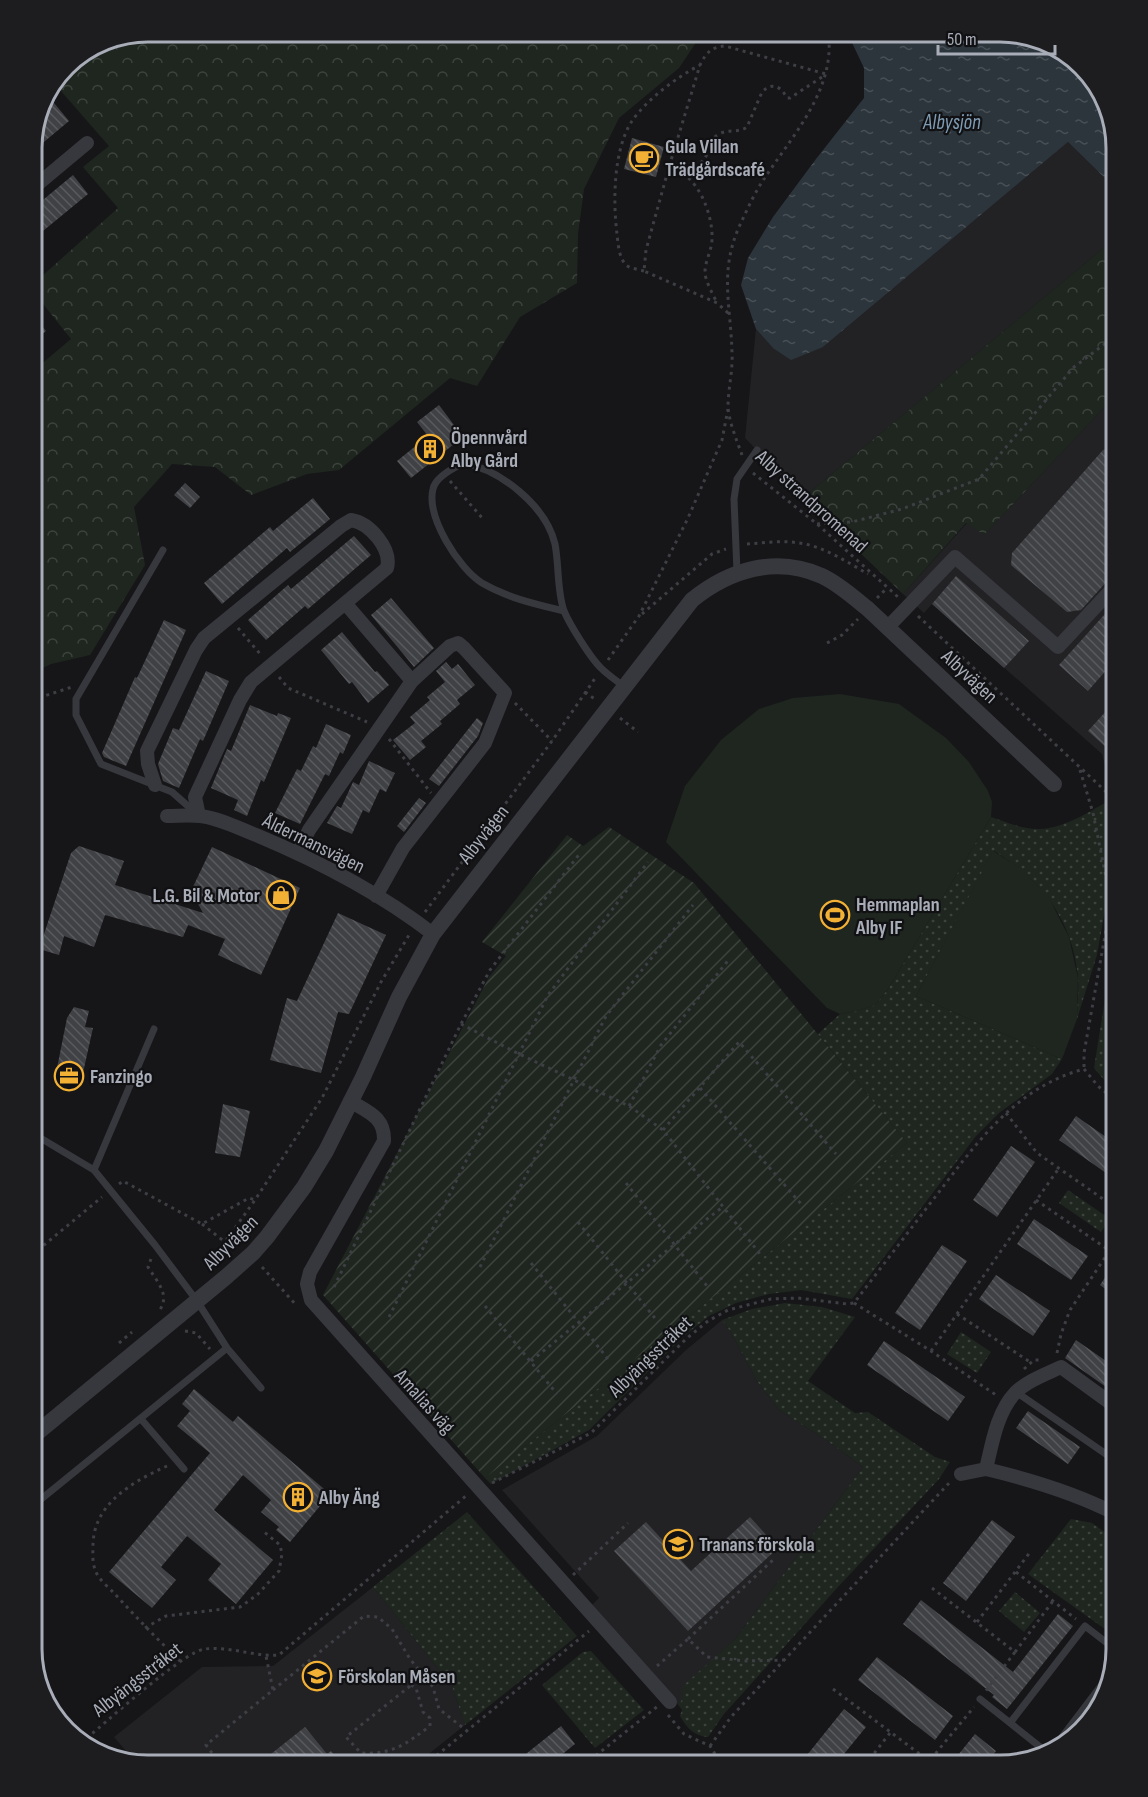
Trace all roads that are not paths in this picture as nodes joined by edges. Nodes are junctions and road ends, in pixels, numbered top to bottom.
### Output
1 (87, 143) dead end
2 (42, 181) edge
3 (757, 450) dead end
4 (163, 550) dead end
5 (737, 572) junction
6 (1106, 596) edge
7 (345, 603) junction
8 (564, 611) junction
9 (888, 627) junction
10 (412, 681) junction
11 (623, 686) junction
12 (1054, 784) dead end
13 (155, 785) junction
14 (167, 816) dead end
15 (199, 816) junction
16 (298, 853) junction
17 (376, 896) junction
18 (433, 934) junction
19 (154, 1029) dead end
20 (350, 1101) junction
21 (42, 1139) edge
22 (94, 1170) junction
23 (197, 1301) junction
24 (227, 1348) junction
25 (261, 1388) dead end
26 (1016, 1392) junction
27 (1106, 1400) edge
28 (141, 1419) junction
29 (42, 1429) edge
30 (1106, 1454) edge
31 (986, 1468) junction
32 (184, 1469) dead end
33 (961, 1474) road end
34 (42, 1498) edge
35 (1106, 1509) edge
36 (1106, 1642) edge
37 (1098, 1689) edge
38 (980, 1699) road end
39 (664, 1704) road end
40 (1010, 1723) junction
41 (1065, 1733) edge
42 (1040, 1747) edge

1 - 2 street
3 - 5 lane
4 - 13 lane
5 - 9 street, Albyvägen
5 - 11 street, Albyvägen
6 - 9 street
7 - 10 street
7 - 13 street
7 - 15 street
8 - 8 lane
8 - 11 lane
9 - 12 street, Albyvägen
10 - 16 street
10 - 17 street
11 - 18 street, Albyvägen
13 - 15 lane
14 - 15 street, Åldermansvägen
15 - 16 street, Åldermansvägen
16 - 17 street, Åldermansvägen
17 - 18 street, Åldermansvägen
18 - 20 street, Albyvägen
19 - 22 lane
20 - 23 street, Albyvägen
20 - 39 street, Amalias väg
21 - 22 lane
22 - 23 lane
23 - 24 lane
23 - 29 street, Albyvägen
24 - 25 lane
24 - 28 lane
26 - 27 street
26 - 30 lane
26 - 31 street
28 - 32 lane
28 - 34 lane
31 - 33 street
31 - 35 street
36 - 40 lane
37 - 41 lane
38 - 40 lane
40 - 42 lane

